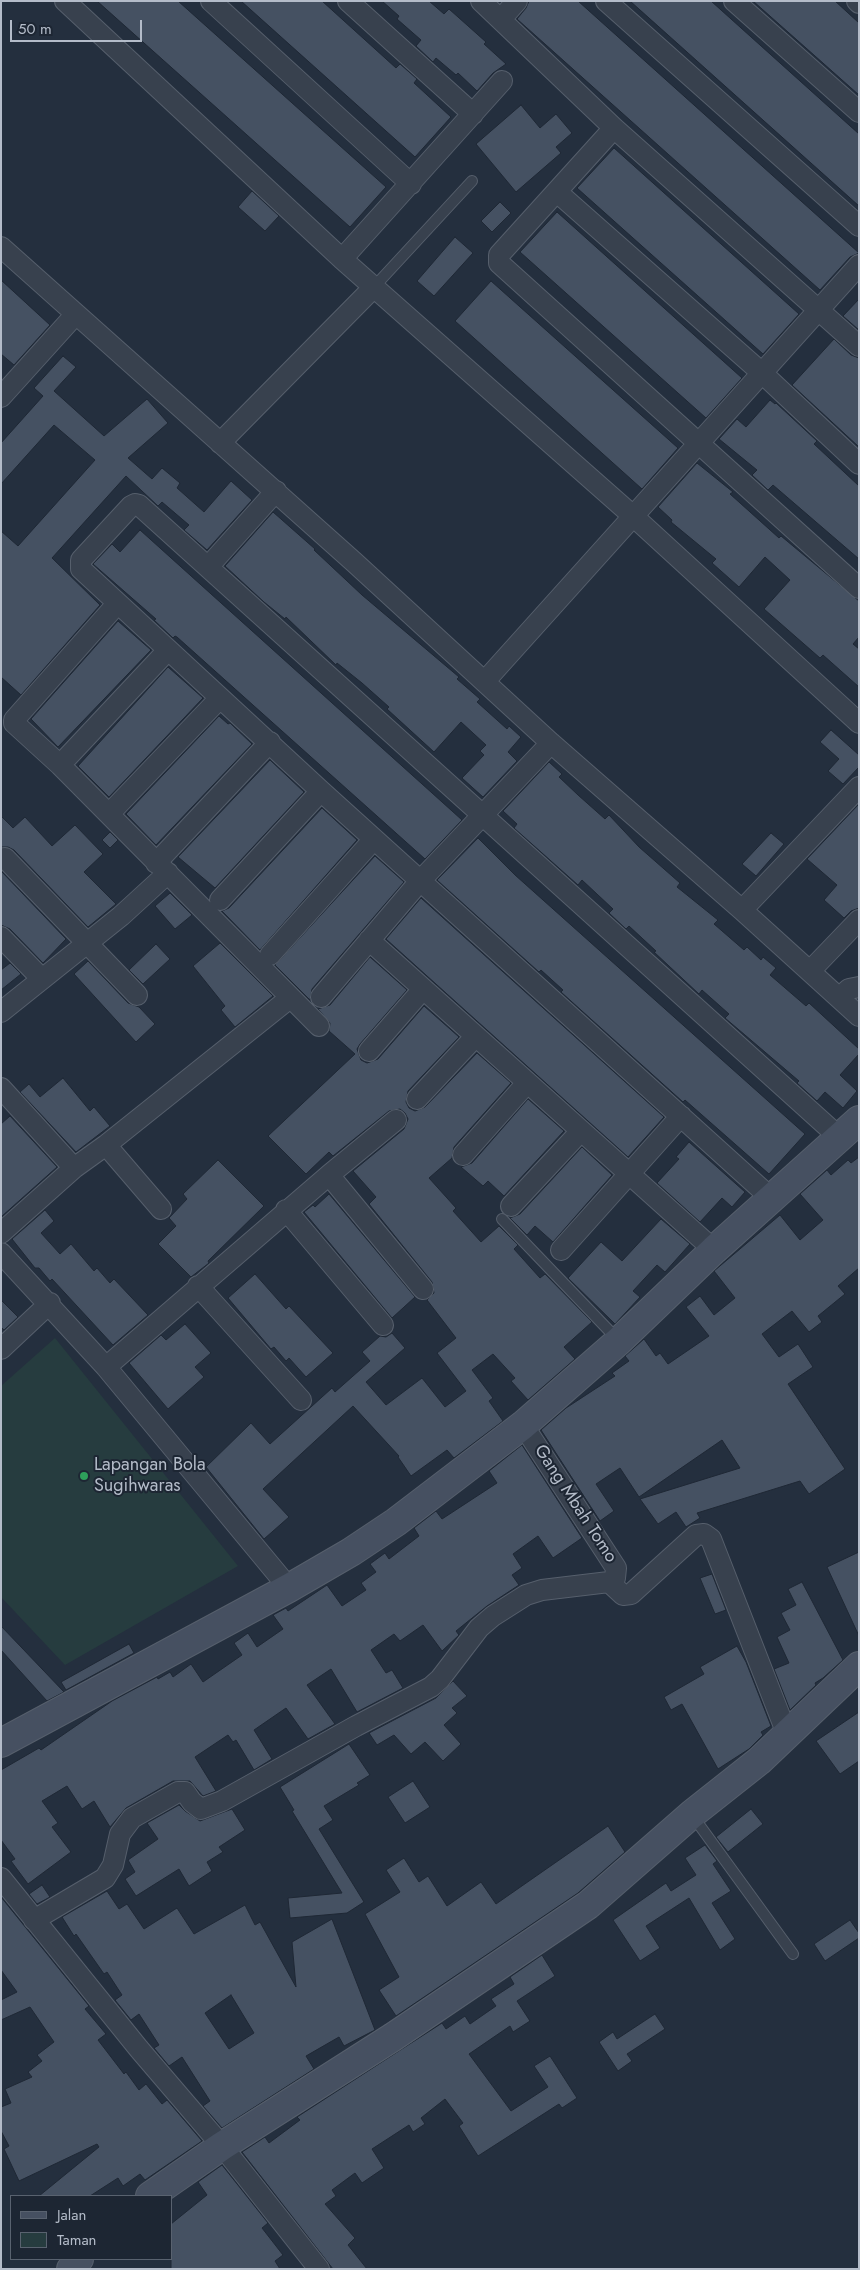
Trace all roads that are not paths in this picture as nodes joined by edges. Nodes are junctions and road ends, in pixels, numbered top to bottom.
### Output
1 (65, 1) edge
2 (210, 1) edge
3 (348, 1) edge
4 (481, 1) edge
5 (517, 1) edge
6 (606, 1) edge
7 (734, 1) edge
8 (500, 19) junction
9 (502, 81) dead end
10 (859, 112) edge
11 (473, 114) junction
12 (614, 128) junction
13 (472, 182) dead end
14 (411, 184) junction
15 (557, 192) junction
16 (859, 226) edge
17 (1, 247) edge
18 (342, 259) junction
19 (859, 265) edge
20 (374, 287) junction
21 (820, 309) junction
22 (75, 315) junction
23 (859, 346) edge
24 (762, 372) junction
25 (4, 389) edge
26 (697, 444) junction
27 (223, 446) junction
28 (859, 464) edge
29 (276, 491) junction
30 (633, 516) junction
31 (208, 567) junction
32 (859, 588) edge
33 (117, 604) junction
34 (168, 650) junction
35 (485, 681) junction
36 (220, 698) junction
37 (859, 723) edge
38 (270, 742) junction
39 (551, 743) junction
40 (60, 765) junction
41 (859, 787) edge
42 (321, 791) junction
43 (109, 814) junction
44 (482, 816) junction
45 (374, 839) junction
46 (5, 858) dead end
47 (162, 868) junction
48 (420, 881) junction
49 (220, 900) dead end
50 (742, 910) junction
51 (859, 920) edge
52 (1, 937) edge
53 (369, 940) junction
54 (87, 943) junction
55 (270, 955) dead end
56 (810, 971) junction
57 (42, 979) junction
58 (859, 987) edge
59 (422, 989) junction
60 (137, 995) dead end
61 (321, 997) dead end
62 (290, 998) junction
63 (839, 998) junction
64 (1, 1012) edge
65 (859, 1016) edge
66 (319, 1026) dead end
67 (475, 1037) junction
68 (369, 1051) dead end
69 (526, 1083) junction
70 (1, 1088) edge
71 (418, 1099) dead end
72 (681, 1116) junction
73 (396, 1120) dead end
74 (849, 1128) edge
75 (580, 1132) junction
76 (106, 1145) junction
77 (463, 1154) dead end
78 (74, 1168) junction
79 (629, 1174) junction
80 (329, 1175) junction
81 (770, 1198) junction
82 (161, 1209) dead end
83 (286, 1210) junction
84 (507, 1212) joint
85 (1, 1233) edge
86 (561, 1250) dead end
87 (714, 1250) junction
88 (1, 1253) edge
89 (198, 1286) junction
90 (423, 1289) dead end
91 (50, 1304) junction
92 (383, 1324) dead end
93 (619, 1341) junction
94 (1, 1349) edge
95 (106, 1367) junction
96 (301, 1400) dead end
97 (523, 1425) junction
98 (290, 1588) junction
99 (616, 1588) junction
100 (859, 1666) edge
101 (787, 1734) junction
102 (1, 1743) edge
103 (692, 1814) junction
104 (5, 1889) edge
105 (34, 1920) junction
106 (793, 1954) dead end
107 (222, 2146) junction
108 (151, 2195) edge
109 (319, 2269) edge

1 - 18 street
2 - 14 street
3 - 11 street
4 - 8 street
5 - 8 street
6 - 16 street
7 - 10 street
8 - 12 street
9 - 11 street
11 - 14 street
12 - 15 street
12 - 21 street
13 - 20 lane
14 - 18 street
15 - 24 street
15 - 26 street
17 - 22 street
18 - 20 street
19 - 21 street
20 - 27 street
20 - 30 street
21 - 23 street
21 - 24 street
22 - 25 street
22 - 27 street
24 - 26 street
24 - 28 street
26 - 30 street
26 - 32 street
27 - 29 street
29 - 31 street
29 - 35 street
30 - 35 street
30 - 37 street
31 - 33 street
31 - 44 street
33 - 34 street
33 - 40 street
34 - 36 street
34 - 40 street
35 - 39 street
36 - 38 street
36 - 43 street
38 - 42 street
38 - 47 street
39 - 44 street
39 - 50 street
40 - 43 street
41 - 50 street
42 - 45 street
42 - 49 street
43 - 47 street
44 - 48 street
44 - 74 street
45 - 48 street
45 - 55 street
46 - 54 street
47 - 54 street
47 - 62 street
48 - 53 street
48 - 72 street
50 - 56 street
51 - 56 street
52 - 57 street
53 - 59 street
53 - 61 street
54 - 57 street
54 - 60 street
56 - 63 street
57 - 64 street
58 - 63 street
59 - 67 street
59 - 68 street
62 - 66 street
62 - 76 street
63 - 65 street
67 - 69 street
67 - 71 street
69 - 75 street
69 - 77 street
70 - 78 street
72 - 79 street
72 - 81 street
73 - 80 street
74 - 81 street
75 - 79 street
75 - 84 street
76 - 78 street
76 - 82 street
78 - 85 street
79 - 86 street
79 - 87 street
80 - 83 street
80 - 90 street
81 - 87 street
83 - 89 street
83 - 92 street
84 - 93 lane
87 - 93 street
88 - 91 street
89 - 95 street
89 - 96 street
91 - 94 street
91 - 95 street
93 - 97 street
95 - 98 street
97 - 98 street
97 - 99 street, Gang Mbah Tomo
98 - 102 street
99 - 101 street
99 - 105 street
100 - 101 street
101 - 103 street
103 - 106 lane
103 - 107 street
104 - 105 street
105 - 107 street
107 - 108 street
107 - 109 street

